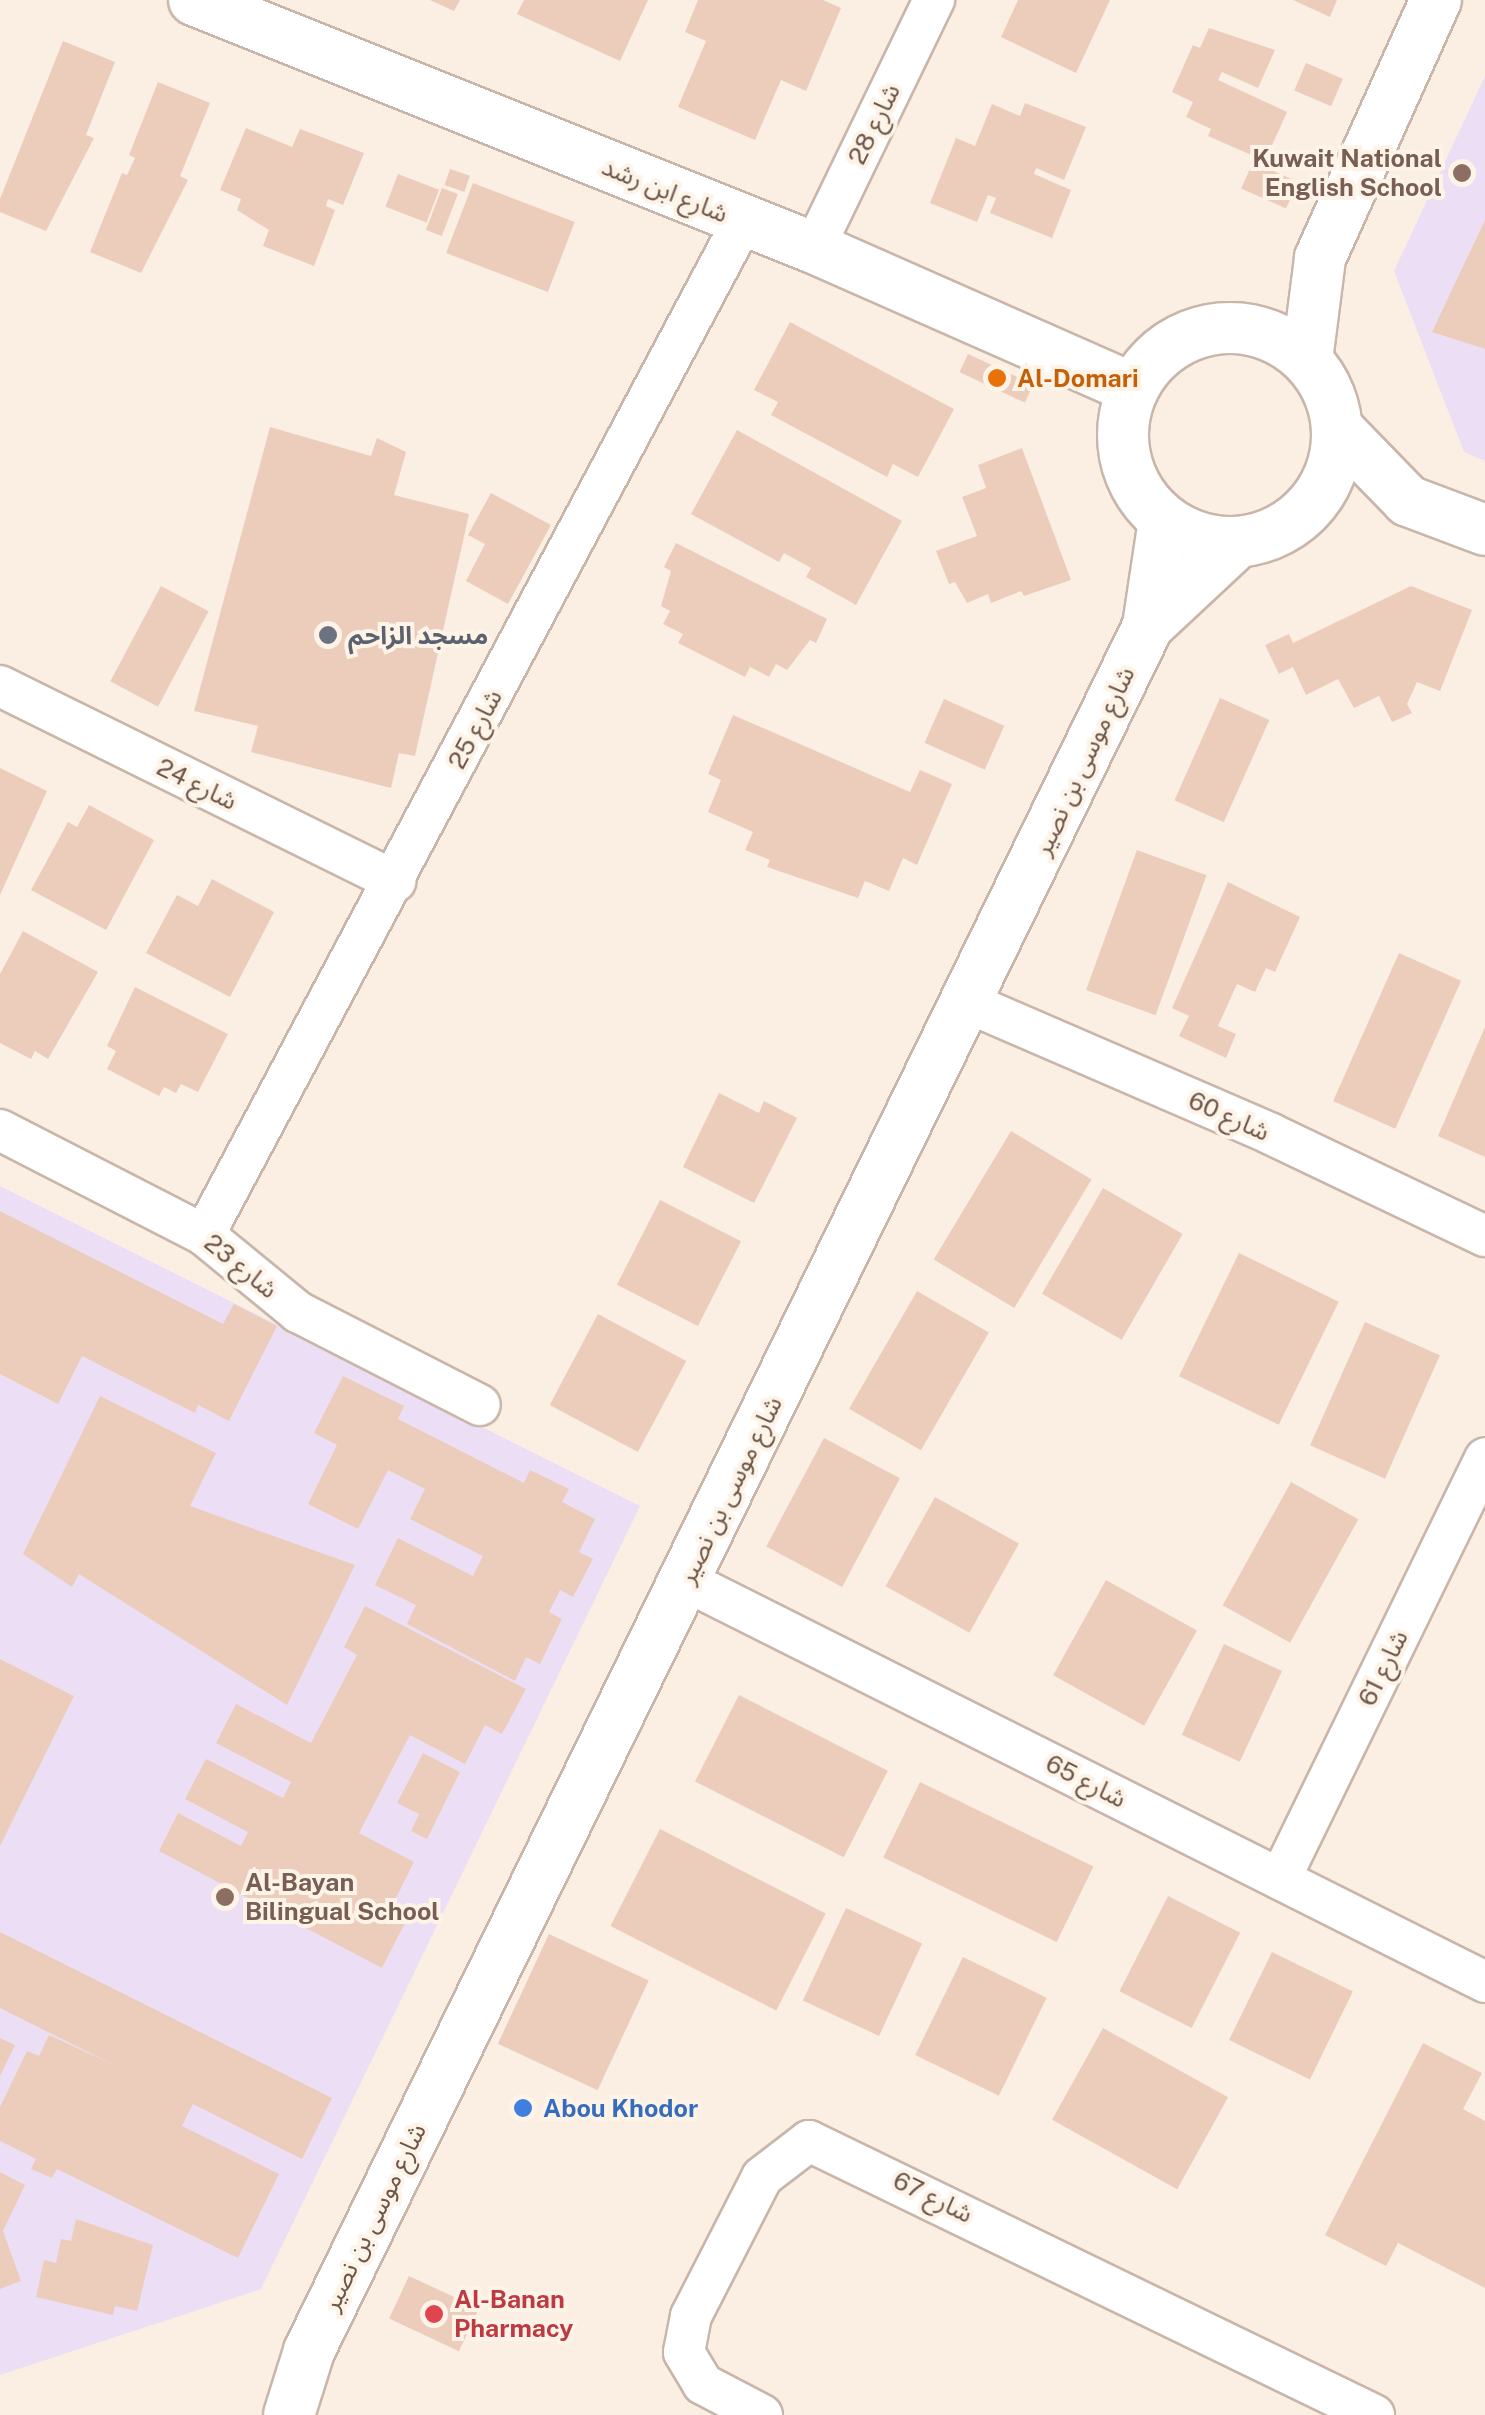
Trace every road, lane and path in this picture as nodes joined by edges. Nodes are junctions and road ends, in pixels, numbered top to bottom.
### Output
1 (194, 0) edge
2 (934, 0) edge
3 (1436, 0) edge
4 (743, 221) junction
5 (814, 248) junction
6 (1320, 258) junction
7 (1243, 328) junction
8 (1307, 360) junction
9 (1132, 388) junction
10 (1338, 429) junction
11 (1408, 501) junction
12 (1305, 512) junction
13 (1164, 520) junction
14 (1485, 530) edge
15 (1236, 543) junction
16 (1148, 626) junction
17 (0, 686) edge
18 (395, 882) junction
19 (969, 1003) junction
20 (0, 1130) edge
21 (204, 1235) junction
22 (1485, 1236) edge
23 (480, 1404) dead end
24 (1485, 1458) edge
25 (686, 1581) junction
26 (1280, 1879) junction
27 (1485, 1982) edge
28 (309, 2351) junction
29 (258, 2415) edge
30 (289, 2415) edge
31 (762, 2415) edge
32 (1374, 2415) edge

1 - 4 street, شارع ابن رشد
2 - 5 street, شارع 28
3 - 6 street
4 - 5 street, شارع ابن رشد
4 - 18 street, شارع 25
5 - 9 street, شارع ابن رشد
6 - 7 street
6 - 8 street
7 - 8 street
7 - 9 street
8 - 10 street
9 - 13 street
10 - 11 street
10 - 12 street
11 - 12 street
11 - 14 street
12 - 15 street
13 - 15 street
13 - 16 street, شارع موسى بن نصير
15 - 16 street, شارع موسى بن نصير
16 - 19 street, شارع موسى بن نصير
17 - 18 street, شارع 24
18 - 21 street, شارع 25
19 - 22 street, شارع 60
19 - 25 street, شارع موسى بن نصير
20 - 21 street, شارع 23
21 - 23 street, شارع 23
24 - 26 street, شارع 61
25 - 26 street, شارع 65
25 - 28 street, شارع موسى بن نصير
26 - 27 street, شارع 65
28 - 29 street, شارع موسى بن نصير
28 - 30 street, شارع موسى بن نصير
31 - 32 street, شارع 67

